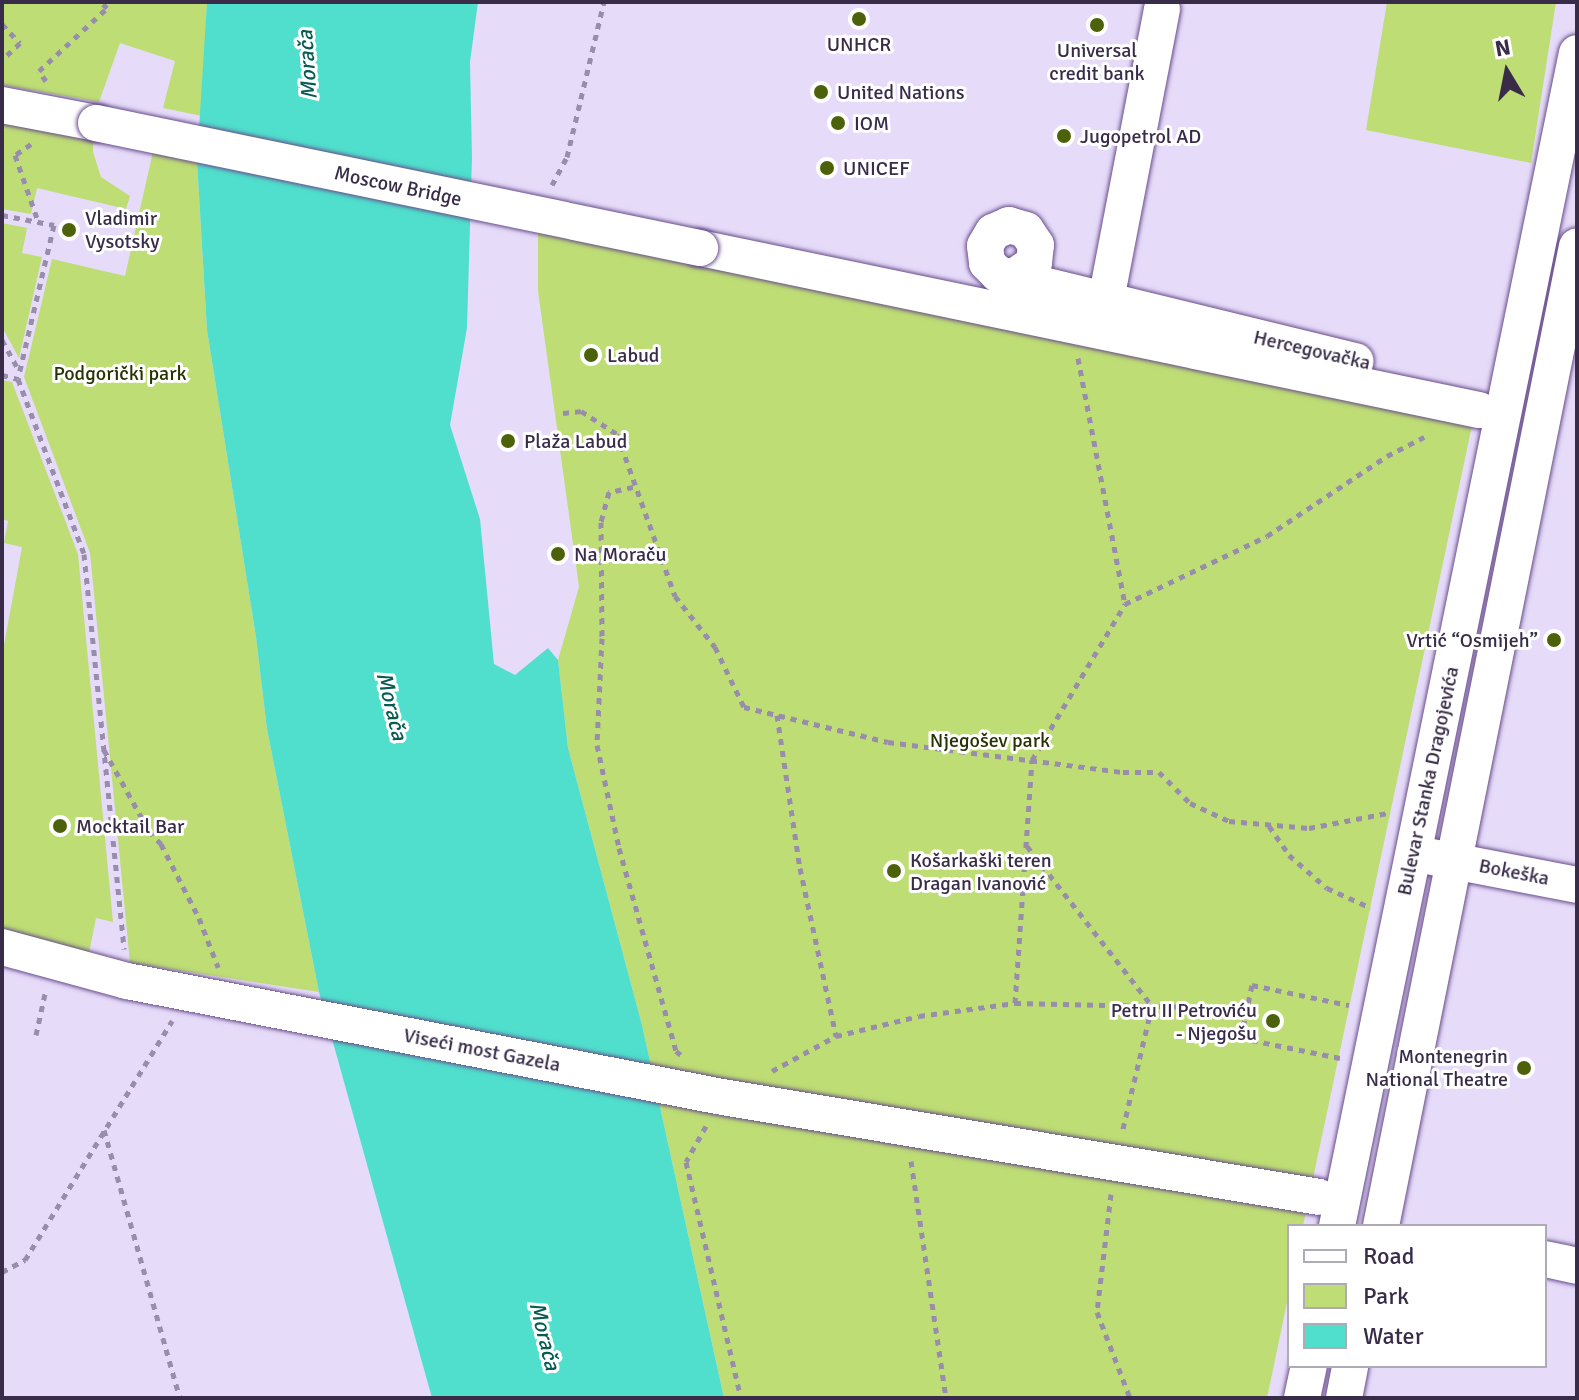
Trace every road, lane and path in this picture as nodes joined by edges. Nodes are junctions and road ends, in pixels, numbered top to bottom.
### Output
1 (604, 2) edge
2 (1162, 9) dead end
3 (2, 24) edge
4 (1577, 53) edge
5 (2, 60) edge
6 (2, 105) edge
7 (546, 197) dead end
8 (2, 215) edge
9 (1577, 246) edge
10 (1093, 296) junction
11 (1072, 327) junction
12 (2, 340) edge
13 (2, 375) edge
14 (18, 375) junction
15 (1493, 402) junction
16 (1545, 402) junction
17 (563, 413) dead end
18 (633, 487) junction
19 (1125, 604) junction
20 (777, 715) junction
21 (102, 749) junction
22 (1032, 760) junction
23 (1397, 812) dead end
24 (1268, 825) junction
25 (1026, 845) junction
26 (1414, 853) junction
27 (1451, 860) junction
28 (1577, 885) edge
29 (1377, 911) dead end
30 (2, 947) edge
31 (53, 961) junction
32 (127, 981) junction
33 (189, 993) junction
34 (239, 1003) junction
35 (1015, 1003) junction
36 (1152, 1006) junction
37 (1358, 1007) dead end
38 (1246, 1015) junction
39 (36, 1035) dead end
40 (836, 1036) junction
41 (676, 1051) dead end
42 (1348, 1059) dead end
43 (726, 1097) junction
44 (104, 1128) junction
45 (906, 1129) junction
46 (686, 1162) dead end
47 (1115, 1163) junction
48 (1328, 1212) edge
49 (1386, 1224) edge
50 (1547, 1259) edge
51 (1577, 1266) edge
52 (2, 1272) edge
53 (1309, 1368) edge
54 (1350, 1368) edge
55 (180, 1398) edge
56 (741, 1398) edge
57 (946, 1398) edge
58 (1130, 1398) edge
59 (1302, 1398) edge
60 (1344, 1398) edge

1 - 7 path
2 - 10 street
3 - 5 path
4 - 15 street, Bulevar Stanka Dragojevića
6 - 11 street, Moscow Bridge, bridge
8 - 14 path
9 - 16 street, Bulevar Stanka Dragojevića
10 - 10 street, Hercegovačka
10 - 15 street, Hercegovačka
11 - 15 street, Moscow Bridge
11 - 19 path
12 - 14 path
13 - 14 path
14 - 21 path
15 - 16 street, Hercegovačka
15 - 19 path
15 - 26 street, Bulevar Stanka Dragojevića
16 - 27 street, Bulevar Stanka Dragojevića
17 - 18 path
18 - 20 path
18 - 41 path
19 - 22 path
20 - 22 path
20 - 40 path
21 - 32 path
21 - 34 path
22 - 24 path
22 - 25 path
23 - 24 path
24 - 29 path
25 - 35 path
25 - 36 path
26 - 27 street, Bokeška
26 - 48 street, Bulevar Stanka Dragojevića
27 - 28 street, Bokeška
27 - 49 street, Bulevar Stanka Dragojevića
30 - 31 street, Viseći most Gazela
31 - 32 street, Viseći most Gazela
31 - 39 path
32 - 33 street, Viseći most Gazela
33 - 34 street, Viseći most Gazela
33 - 44 path
34 - 43 street, Viseći most Gazela
35 - 36 path
35 - 40 path
36 - 38 path
36 - 47 path
37 - 38 path
38 - 42 path
40 - 43 path
43 - 45 street, Viseći most Gazela
44 - 52 path
44 - 55 path
45 - 47 street, Viseći most Gazela
45 - 57 path
46 - 56 path
47 - 48 street, Viseći most Gazela
47 - 58 path
50 - 51 street
53 - 59 street
54 - 60 street

